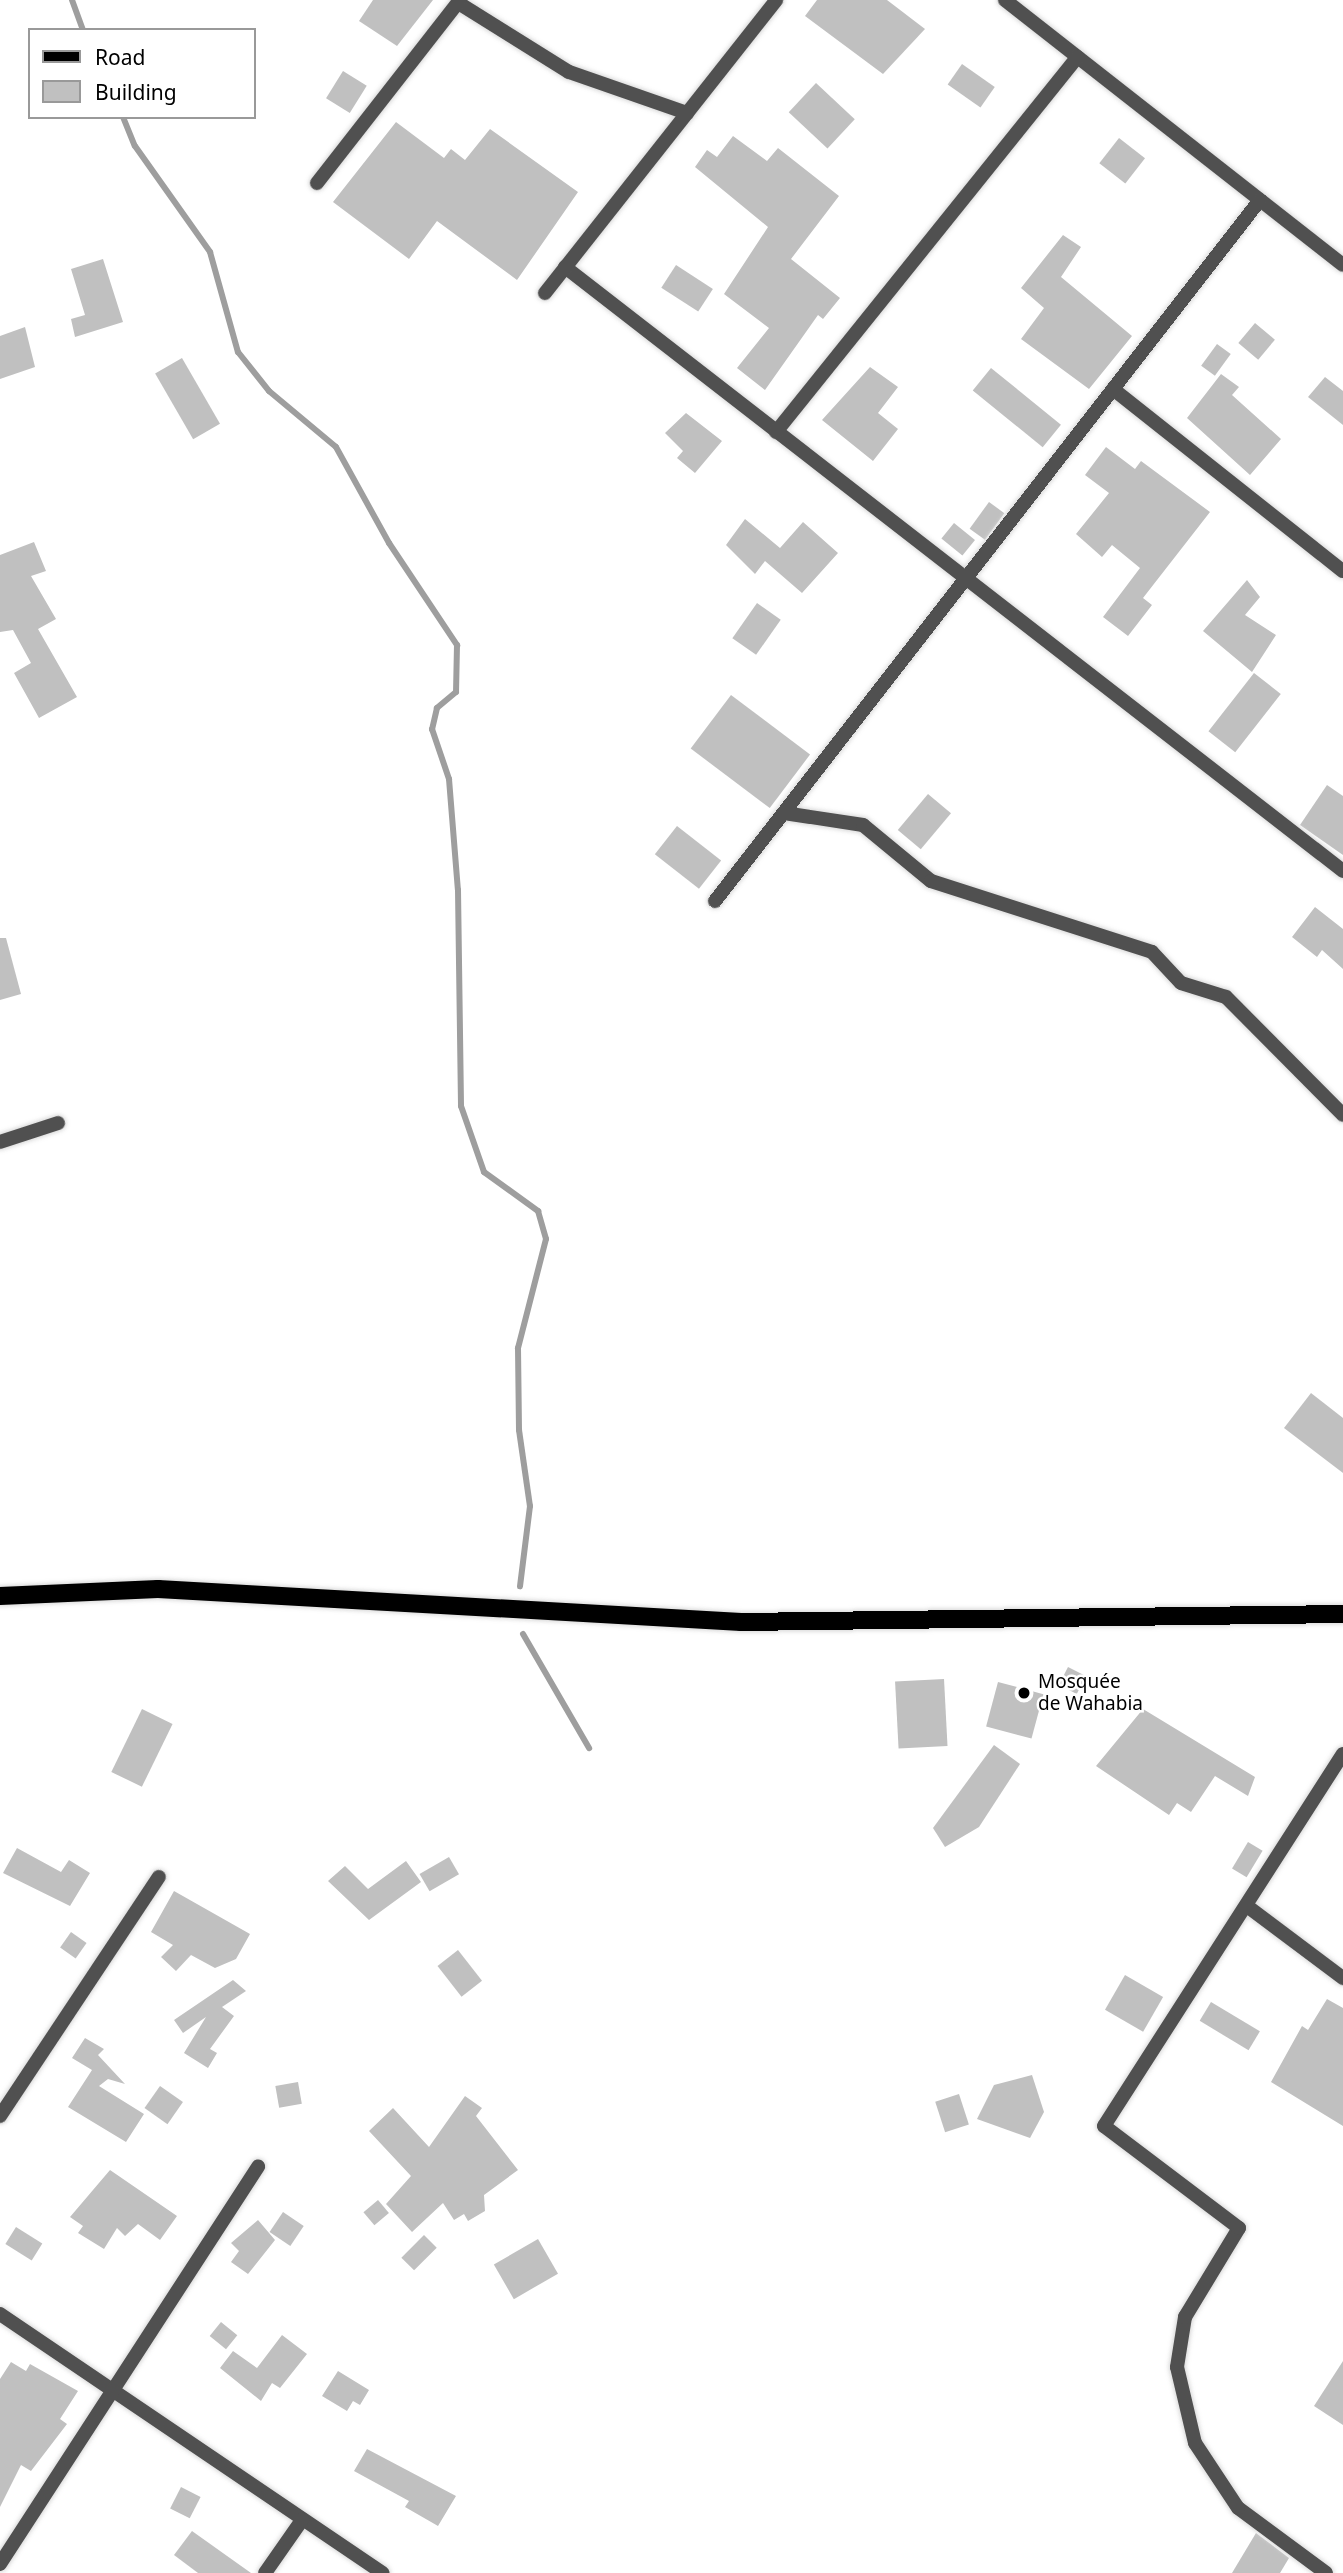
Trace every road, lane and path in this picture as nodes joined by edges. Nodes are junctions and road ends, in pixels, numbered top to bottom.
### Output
1 (776, 0) edge
2 (1005, 0) edge
3 (460, 2) edge
4 (1077, 57) junction
5 (687, 113) junction
6 (317, 183) dead end
7 (1260, 200) junction
8 (1343, 265) edge
9 (565, 267) junction
10 (545, 293) dead end
11 (1113, 389) junction
12 (776, 432) junction
13 (1343, 571) edge
14 (965, 579) junction
15 (784, 813) junction
16 (1343, 871) edge
17 (715, 901) dead end
18 (1343, 1115) edge
19 (58, 1124) dead end
20 (0, 1142) edge
21 (0, 1596) edge
22 (1343, 1614) edge
23 (1343, 1754) edge
24 (159, 1877) dead end
25 (1247, 1906) junction
26 (1343, 1978) edge
27 (0, 2116) edge
28 (258, 2166) dead end
29 (0, 2314) edge
30 (116, 2392) junction
31 (302, 2520) junction
32 (0, 2564) edge
33 (265, 2573) edge
34 (382, 2573) edge
35 (1326, 2573) edge

1 - 5 street
2 - 4 street
3 - 5 street
3 - 6 street
4 - 7 street
4 - 12 street
5 - 9 street
7 - 8 street
7 - 11 street
9 - 10 street
9 - 12 street
11 - 13 street
11 - 14 street
12 - 14 street
14 - 15 street
14 - 16 street
15 - 17 street
15 - 18 street
19 - 20 street
21 - 22 main road
23 - 25 street
24 - 27 street
25 - 26 street
25 - 35 street
28 - 30 street
29 - 30 street
30 - 31 street
30 - 32 street
31 - 33 street
31 - 34 street

